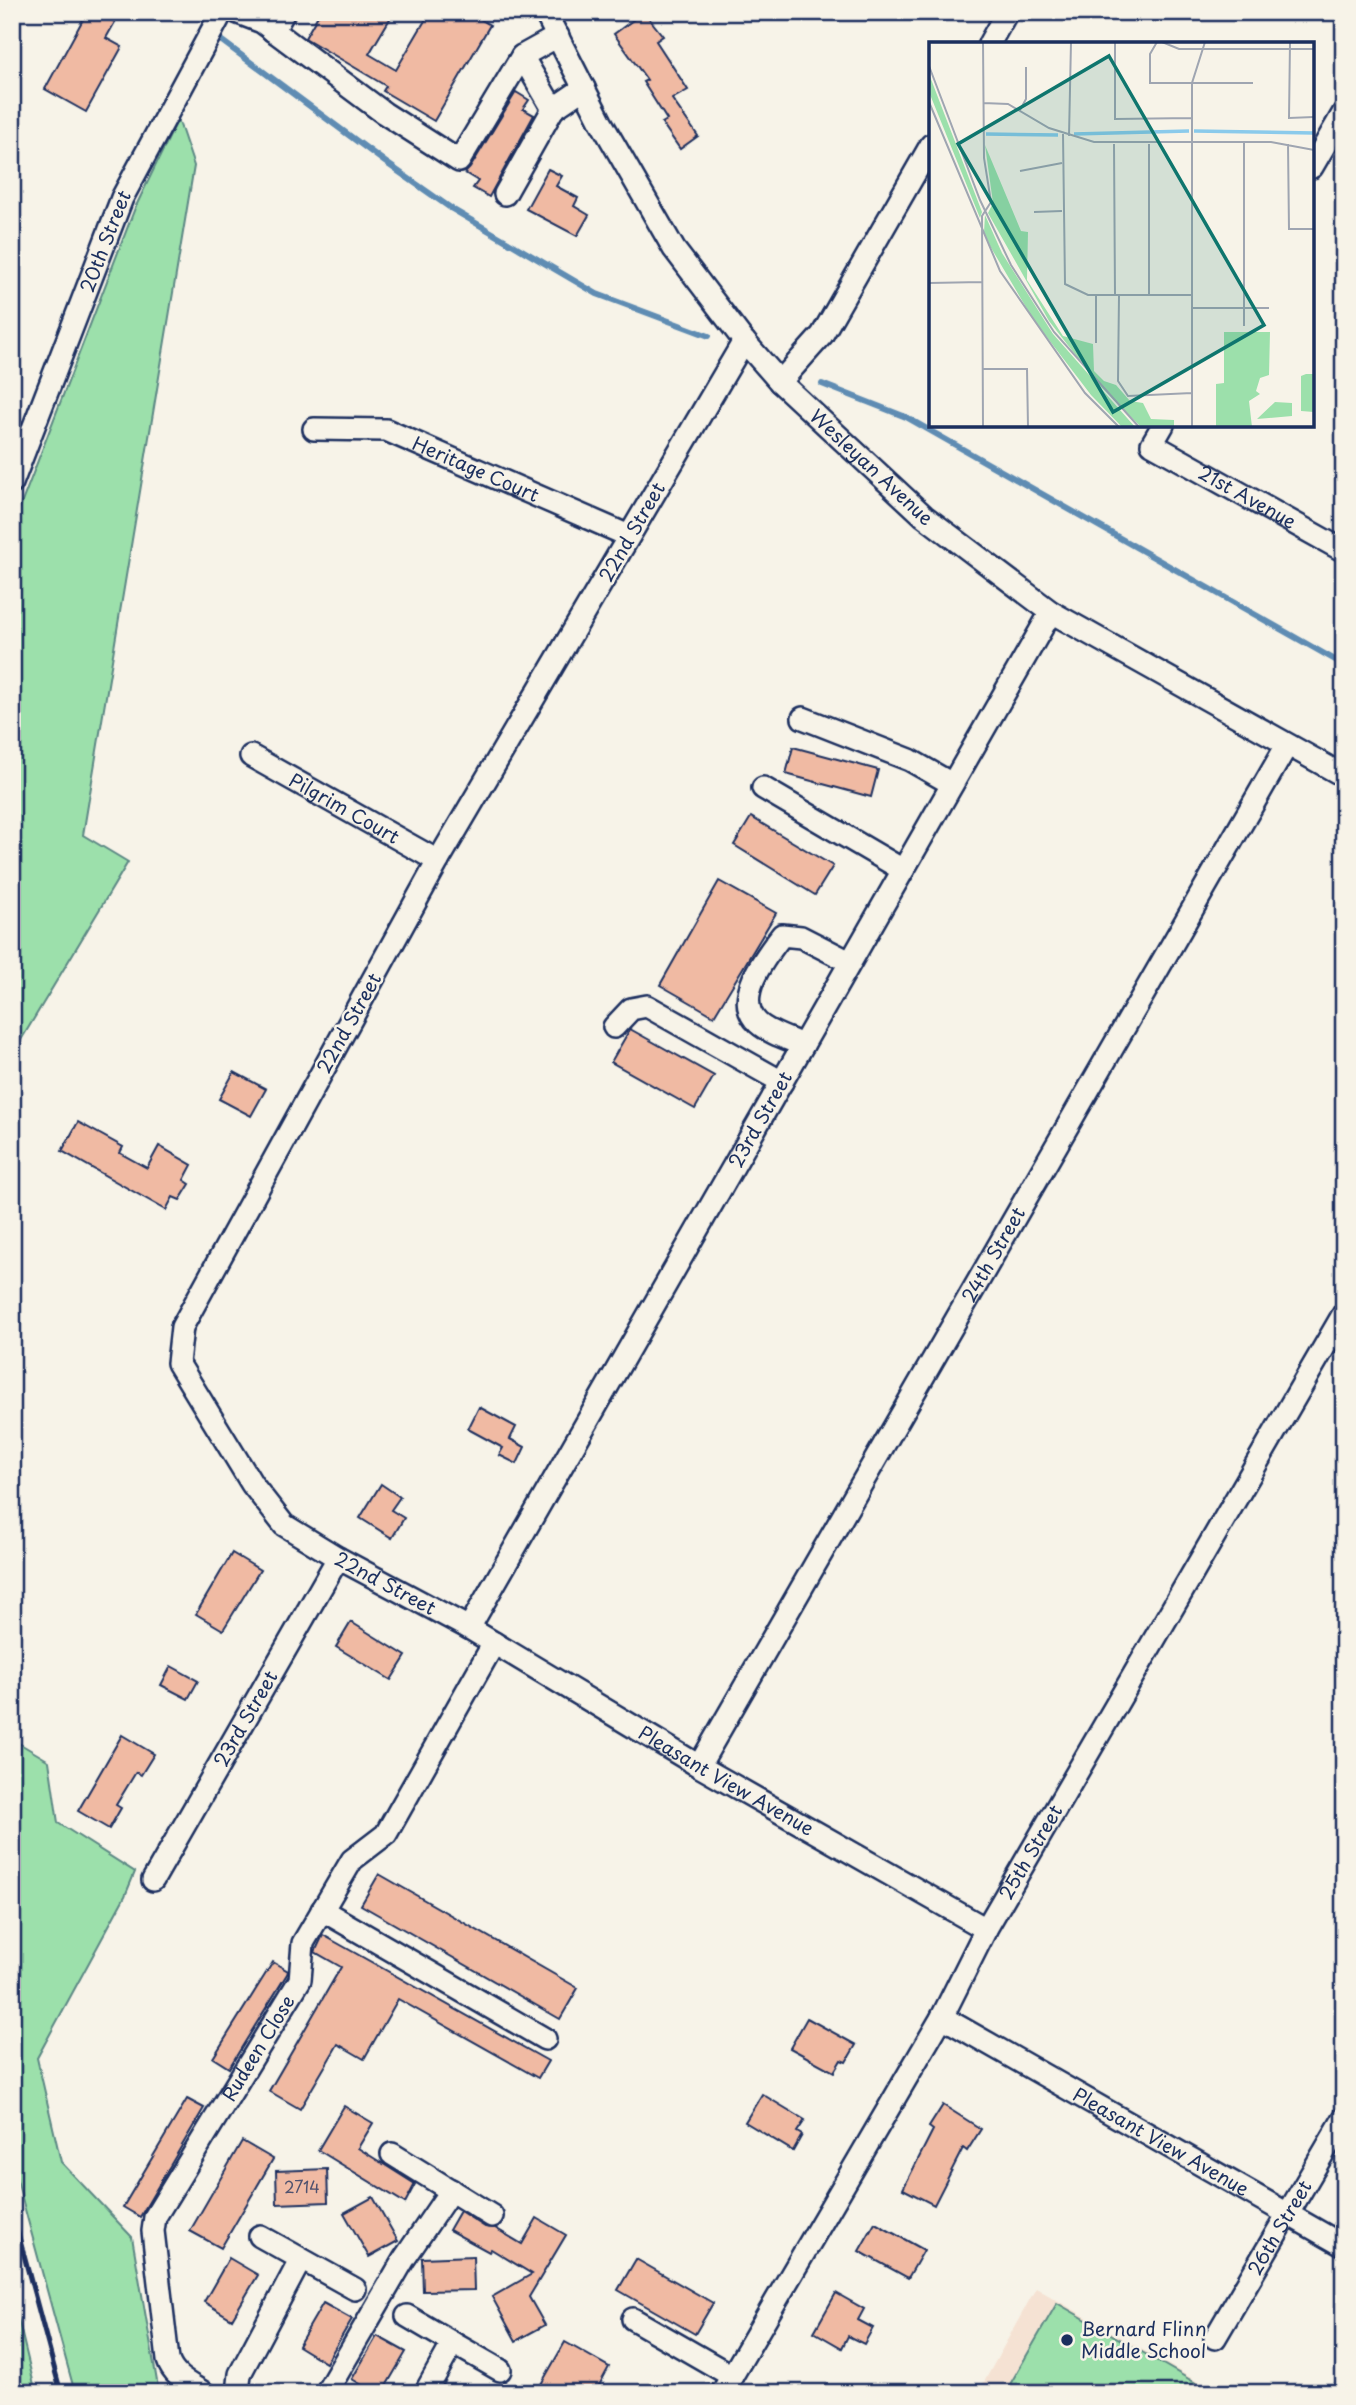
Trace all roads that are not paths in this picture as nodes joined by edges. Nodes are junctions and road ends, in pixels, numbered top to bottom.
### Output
1 (222, 12) edge
2 (236, 12) edge
3 (285, 12) edge
4 (1007, 12) edge
5 (549, 14) edge
6 (273, 31) junction
7 (558, 36) junction
8 (990, 42) edge
9 (522, 56) junction
10 (584, 88) junction
11 (553, 109) junction
12 (1344, 112) edge
13 (929, 148) edge
14 (1314, 164) edge
15 (505, 194) dead end
16 (744, 341) junction
17 (780, 382) junction
18 (1162, 427) edge
19 (314, 429) dead end
20 (12, 483) edge
21 (629, 536) junction
22 (1344, 551) edge
23 (1051, 611) junction
24 (803, 718) dead end
25 (1287, 745) junction
26 (251, 756) dead end
27 (1344, 776) edge
28 (952, 784) junction
29 (763, 788) dead end
30 (438, 860) junction
31 (903, 870) junction
32 (850, 962) junction
33 (614, 1027) dead end
34 (803, 1045) junction
35 (782, 1082) junction
36 (1344, 1313) edge
37 (338, 1558) junction
38 (469, 1628) junction
39 (494, 1643) junction
40 (699, 1766) junction
41 (153, 1880) dead end
42 (322, 1910) junction
43 (986, 1929) junction
44 (942, 2017) junction
45 (545, 2039) dead end
46 (1344, 2118) edge
47 (392, 2154) dead end
48 (451, 2190) junction
49 (1288, 2214) junction
50 (492, 2216) dead end
51 (260, 2236) dead end
52 (1344, 2246) edge
53 (301, 2259) junction
54 (355, 2289) dead end
55 (407, 2316) dead end
56 (633, 2319) dead end
57 (1215, 2338) dead end
58 (453, 2343) junction
59 (500, 2370) dead end
60 (727, 2384) edge
61 (204, 2393) edge
62 (238, 2393) edge
63 (326, 2393) edge
64 (425, 2393) edge

1 - 20 street, 20th Street
2 - 6 street
3 - 6 street
4 - 8 street
5 - 7 street, Wesleyan Avenue
6 - 9 street
7 - 9 street
7 - 10 street, Wesleyan Avenue
9 - 11 street
10 - 11 street
10 - 16 street, Wesleyan Avenue
11 - 15 street
12 - 14 street
13 - 17 street
16 - 17 street, Wesleyan Avenue
16 - 21 street, 22nd Street
17 - 23 street, Wesleyan Avenue
18 - 22 street, 21st Avenue
19 - 21 street, Heritage Court
21 - 30 street, 22nd Street
23 - 25 street, Wesleyan Avenue
23 - 28 street, 23rd Street
24 - 28 street
25 - 27 street, Wesleyan Avenue
25 - 40 street, 24th Street
26 - 30 street, Pilgrim Court
28 - 31 street, 23rd Street
29 - 31 street
30 - 37 street, 22nd Street
31 - 32 street, 23rd Street
32 - 34 street, 23rd Street
32 - 34 street
33 - 35 street
34 - 35 street, 23rd Street
35 - 38 street, 23rd Street
36 - 43 street, 25th Street
37 - 38 street, 22nd Street
37 - 41 street, 23rd Street
38 - 39 street, Pleasant View Avenue
39 - 40 street, Pleasant View Avenue
39 - 42 street, Rudeen Close
40 - 43 street, Pleasant View Avenue
42 - 45 street
42 - 61 street, Rudeen Close
43 - 44 street, 25th Street
44 - 49 street, Pleasant View Avenue
44 - 60 street, 25th Street
46 - 49 street, 26th Street
47 - 48 street
48 - 50 street
48 - 63 street
49 - 52 street, Pleasant View Avenue
49 - 57 street, 26th Street
51 - 53 street
53 - 54 street
53 - 62 street
55 - 58 street
56 - 60 street
58 - 59 street
58 - 64 street

